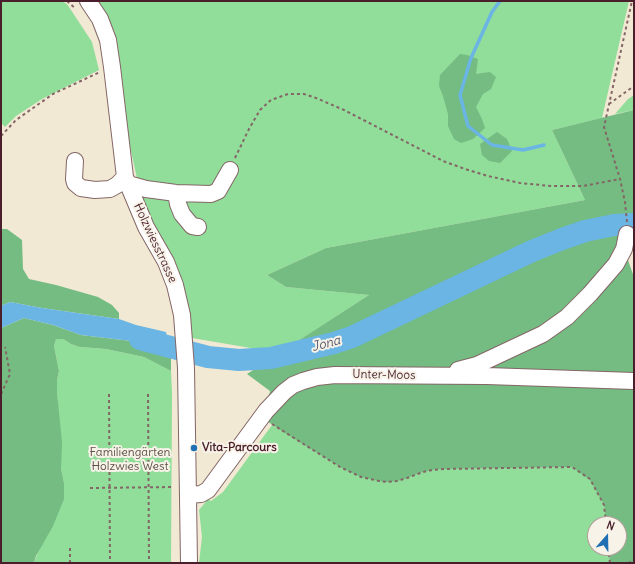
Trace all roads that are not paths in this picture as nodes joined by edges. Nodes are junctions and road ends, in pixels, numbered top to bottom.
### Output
1 (84, 7) edge
2 (75, 161) dead end
3 (230, 170) road end
4 (126, 180) junction
5 (176, 193) junction
6 (198, 227) dead end
7 (627, 234) dead end
8 (435, 376) junction
9 (634, 381) edge
10 (182, 491) junction
11 (189, 563) edge

1 - 4 street, Holzwiesstrasse
2 - 4 street
3 - 5 street
4 - 5 street
4 - 10 street, Holzwiesstrasse
5 - 6 street
7 - 8 street
8 - 9 street, Unter-Moos
8 - 10 street, Unter-Moos
10 - 11 street, Holzwiesstrasse

